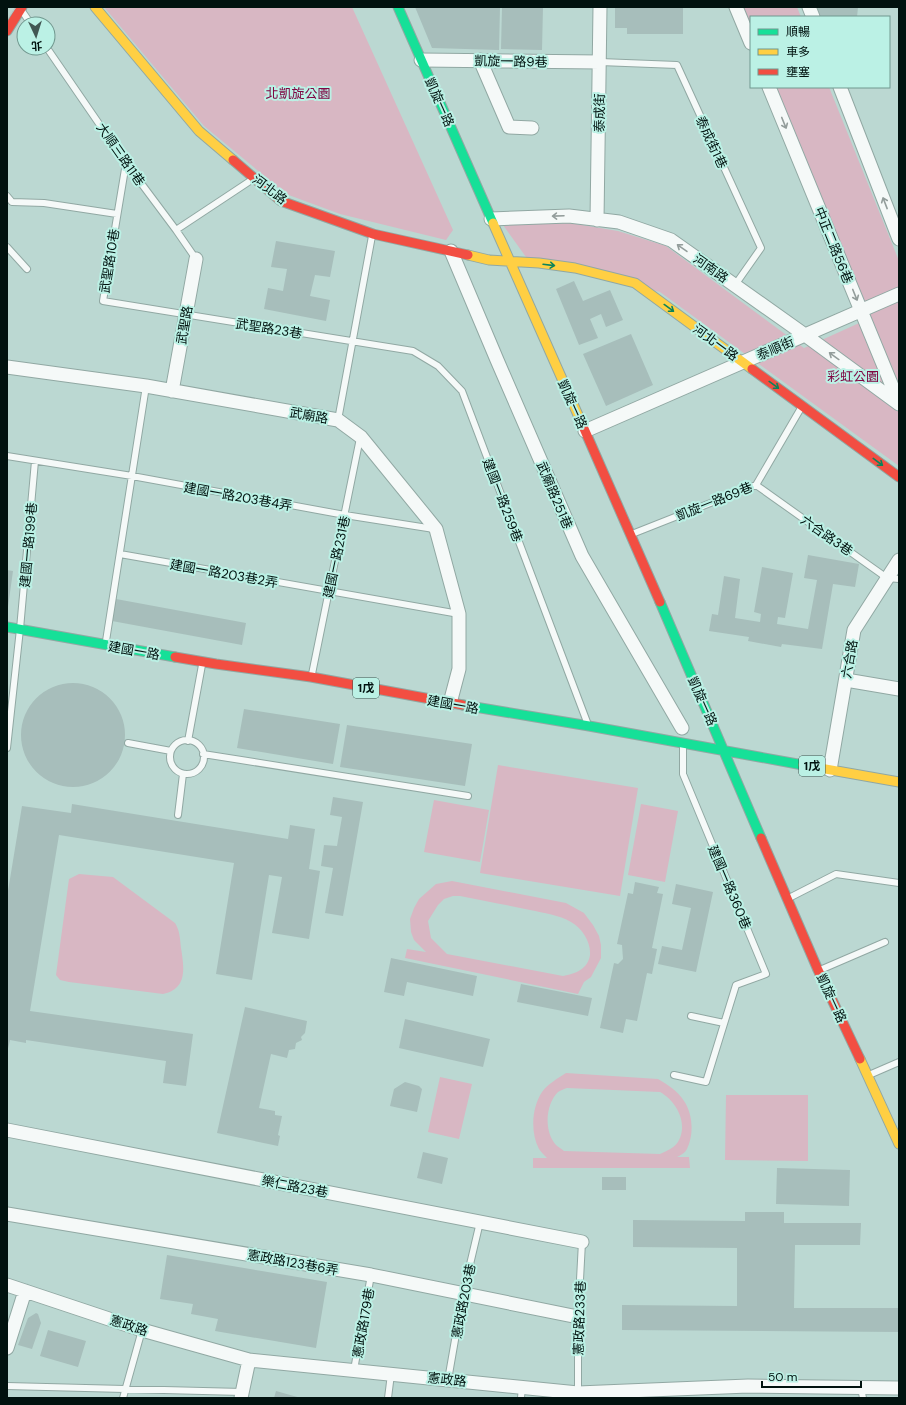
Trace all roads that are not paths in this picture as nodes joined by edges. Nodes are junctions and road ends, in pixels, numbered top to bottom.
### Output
1 (95, 7) edge
2 (398, 7) edge
3 (600, 7) edge
4 (736, 7) edge
5 (22, 8) edge
6 (7, 31) edge
7 (750, 41) edge
8 (52, 56) edge
9 (421, 60) junction
10 (480, 60) junction
11 (600, 62) junction
12 (769, 88) edge
13 (840, 88) edge
14 (532, 128) dead end
15 (126, 163) junction
16 (254, 178) junction
17 (7, 196) edge
18 (117, 214) junction
19 (491, 218) junction
20 (597, 220) junction
21 (176, 230) junction
22 (372, 234) junction
23 (899, 239) edge
24 (7, 247) edge
25 (451, 250) junction
26 (196, 259) joint
27 (509, 259) junction
28 (27, 269) dead end
29 (735, 285) junction
30 (899, 294) edge
31 (861, 310) junction
32 (186, 315) junction
33 (805, 335) junction
34 (353, 342) junction
35 (742, 362) junction
36 (7, 367) edge
37 (146, 386) junction
38 (172, 391) junction
39 (899, 403) edge
40 (802, 405) junction
41 (338, 420) junction
42 (585, 431) junction
43 (361, 436) junction
44 (7, 456) edge
45 (35, 461) junction
46 (132, 476) junction
47 (899, 477) edge
48 (756, 485) junction
49 (344, 515) junction
50 (436, 529) junction
51 (631, 535) junction
52 (120, 554) junction
53 (899, 560) edge
54 (893, 578) edge
55 (329, 591) junction
56 (459, 614) junction
57 (7, 627) edge
58 (20, 629) junction
59 (105, 645) junction
60 (203, 662) junction
61 (311, 677) junction
62 (846, 680) junction
63 (899, 689) edge
64 (450, 702) junction
65 (589, 726) junction
66 (682, 728) joint
67 (188, 741) junction
68 (128, 743) dead end
69 (682, 744) junction
70 (7, 748) edge
71 (171, 751) junction
72 (725, 751) junction
73 (203, 754) junction
74 (830, 770) junction
75 (183, 774) junction
76 (899, 782) edge
77 (468, 796) dead end
78 (178, 815) dead end
79 (899, 883) edge
80 (787, 898) junction
81 (885, 942) dead end
82 (818, 970) junction
83 (691, 1016) dead end
84 (724, 1024) junction
85 (899, 1062) edge
86 (674, 1075) dead end
87 (868, 1075) junction
88 (7, 1130) edge
89 (896, 1131) edge
90 (899, 1144) edge
91 (7, 1214) edge
92 (480, 1222) junction
93 (582, 1242) joint
94 (371, 1275) junction
95 (7, 1285) edge
96 (25, 1291) junction
97 (463, 1294) junction
98 (578, 1317) junction
99 (142, 1330) junction
100 (7, 1348) edge
101 (249, 1360) junction
102 (354, 1370) junction
103 (391, 1373) junction
104 (448, 1380) junction
105 (7, 1386) edge
106 (125, 1388) junction
107 (899, 1388) edge
108 (521, 1392) edge
109 (748, 1392) edge
110 (578, 1393) junction
111 (862, 1393) edge
112 (242, 1395) edge
113 (123, 1398) edge
114 (388, 1398) edge

1 - 16 street, 河北路
2 - 9 street, 凱旋一路
3 - 11 street, 泰成街
4 - 7 street
5 - 6 street
8 - 15 lane, 大順三路11巷
9 - 10 street, 凱旋一路9巷
9 - 19 street, 凱旋一路
10 - 11 street, 凱旋一路9巷
10 - 14 street
11 - 20 street, 泰成街
11 - 29 lane, 泰成街1巷
12 -> 31 street, 中正二路56巷
23 -> 13 street
15 - 18 lane, 武聖路10巷
15 - 21 lane, 大順三路11巷
16 - 21 lane
16 - 22 street, 河北路
17 - 18 lane
18 - 32 lane, 武聖路10巷
20 -> 19 street, 河南路
19 - 27 street, 凱旋一路
29 -> 20 street, 河南路
21 - 26 lane, 大順三路11巷
22 - 25 street, 河北路
22 - 34 lane
24 - 28 lane
25 - 27 street, 河北路
25 - 66 street, 武廟路251巷
26 - 32 street, 武聖路
27 -> 35 street, 河北一路
27 - 42 street, 凱旋一路
29 - 33 street, 河南路
30 - 31 street, 泰順街
31 - 33 street, 泰順街
31 - 39 street, 中正二路56巷
32 - 34 lane, 武聖路23巷
32 - 38 street, 武聖路
33 - 35 street, 泰順街
39 -> 33 street, 河南路
34 - 41 lane
34 - 65 lane, 建國一路259巷
35 -> 40 street, 河北一路
35 - 42 street, 泰順街
36 - 37 street, 武廟路
37 - 38 street, 武廟路
37 - 46 lane
38 - 41 street, 武廟路
40 -> 47 street, 河北一路
40 - 48 lane, 凱旋一路69巷
41 - 43 street, 武廟路
42 - 51 street, 凱旋一路
43 - 49 lane, 建國一路231巷
43 - 50 street, 武廟路
44 - 45 lane, 建國一路203巷4弄
45 - 46 lane, 建國一路203巷4弄
45 - 58 lane, 建國一路199巷
46 - 49 lane, 建國一路203巷4弄
46 - 52 lane
48 - 51 lane, 凱旋一路69巷
48 - 54 lane, 六合路3巷
49 - 50 lane, 建國一路203巷4弄
49 - 55 lane, 建國一路231巷
50 - 56 street, 武廟路
51 - 72 street, 凱旋一路
52 - 55 lane, 建國一路203巷2弄
52 - 59 lane
53 - 54 street, 六合路
54 - 62 street, 六合路
55 - 56 lane, 建國一路203巷2弄
55 - 61 lane, 建國一路231巷
56 - 64 street, 武廟路
57 - 58 street, 建國一路 / 1戊
58 - 59 street, 建國一路 / 1戊
58 - 70 lane, 建國一路199巷
59 - 60 street, 建國一路 / 1戊
60 - 61 street, 建國一路 / 1戊
60 - 67 lane
61 - 64 street, 建國一路 / 1戊
62 - 63 street
62 - 74 street, 六合路
64 - 65 street, 建國一路 / 1戊
65 - 69 street, 建國一路 / 1戊
66 - 69 lane, 建國一路360巷
67 - 71 lane
67 - 73 lane
68 - 71 lane
69 - 72 street, 建國一路 / 1戊
69 - 84 lane, 建國一路360巷
71 - 75 lane
72 - 74 street, 建國一路 / 1戊
72 - 80 street, 凱旋一路
73 - 75 lane
73 - 77 lane
74 - 76 street, 建國一路 / 1戊
75 - 78 lane
79 - 80 lane
80 - 82 street, 凱旋一路
81 - 82 lane
82 - 87 street, 凱旋一路
83 - 84 lane
84 - 86 lane, 建國一路360巷
85 - 87 lane
87 - 89 street, 凱旋一路
88 - 92 street, 樂仁路23巷
89 - 90 street, 凱旋一路
91 - 94 street, 憲政路123巷6弄
92 - 93 street, 樂仁路23巷
92 - 97 lane, 憲政路203巷
93 - 98 lane, 憲政路233巷
94 - 97 street, 憲政路123巷6弄
94 - 102 lane, 憲政路179巷
95 - 96 street, 憲政路
96 - 99 street, 憲政路
96 - 100 street
97 - 98 street, 憲政路123巷6弄
97 - 104 lane, 憲政路203巷
98 - 110 lane, 憲政路233巷
99 - 101 street, 憲政路
99 - 106 lane
101 - 102 street, 憲政路
101 - 112 street
102 - 103 street, 憲政路
103 - 104 street, 憲政路
103 - 114 lane
104 - 108 street, 憲政路
105 - 106 lane
106 - 112 lane
106 - 113 lane
107 - 111 street, 憲政路
108 - 110 street, 憲政路
109 - 110 street, 憲政路
109 - 111 street, 憲政路

